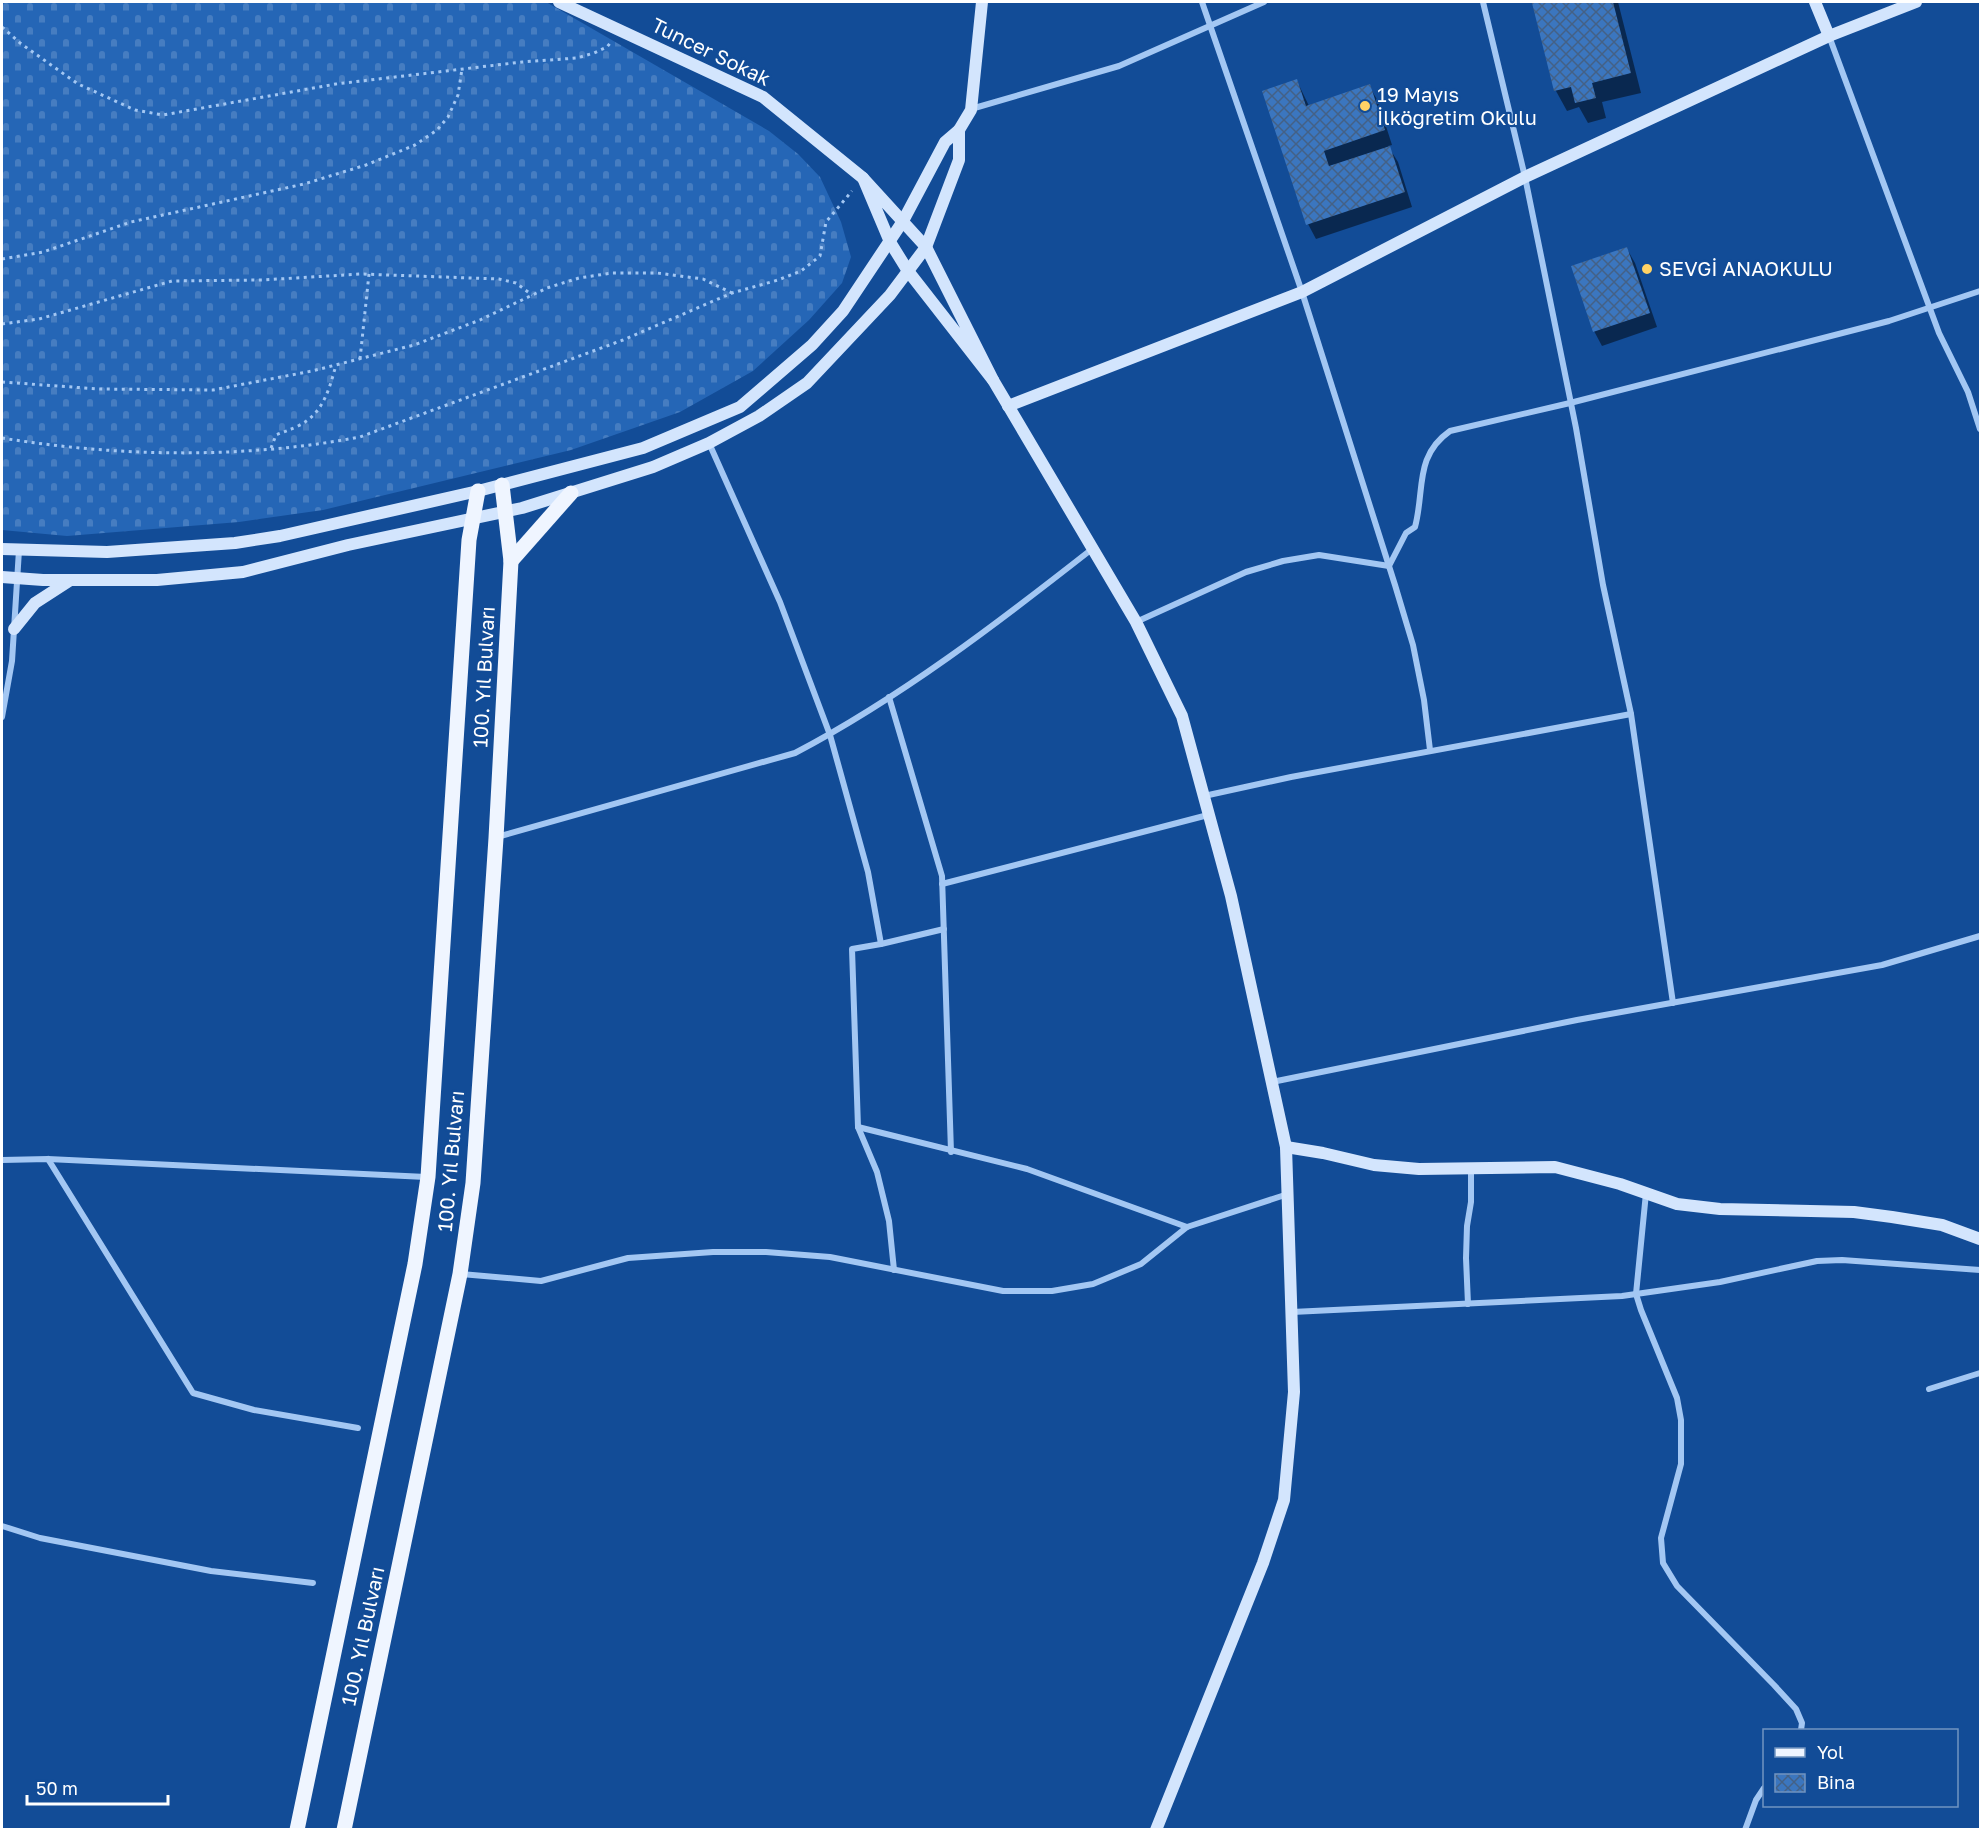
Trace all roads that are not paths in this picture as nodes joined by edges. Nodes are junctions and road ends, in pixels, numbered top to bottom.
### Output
1 (560, 2) edge
2 (982, 2) edge
3 (1202, 2) edge
4 (1264, 2) edge
5 (1483, 2) edge
6 (1815, 2) edge
7 (1916, 2) edge
8 (1210, 26) junction
9 (1829, 36) junction
10 (971, 110) junction
11 (959, 130) junction
12 (1525, 177) junction
13 (862, 178) junction
14 (903, 221) junction
15 (890, 242) junction
16 (926, 247) junction
17 (908, 271) junction
18 (1980, 291) edge
19 (1302, 292) junction
20 (1929, 308) junction
21 (993, 380) junction
22 (1570, 403) junction
23 (1008, 406) junction
24 (1980, 429) edge
25 (709, 443) junction
26 (502, 485) junction
27 (478, 491) junction
28 (571, 493) junction
29 (505, 511) junction
30 (472, 518) junction
31 (2, 549) edge
32 (1092, 549) junction
33 (19, 550) junction
34 (511, 561) junction
35 (1389, 566) junction
36 (2, 577) edge
37 (17, 579) junction
38 (70, 580) junction
39 (1136, 622) junction
40 (14, 628) junction
41 (889, 698) junction
42 (1631, 714) junction
43 (2, 717) edge
44 (830, 735) junction
45 (1430, 750) junction
46 (1204, 796) junction
47 (1209, 815) junction
48 (496, 838) junction
49 (942, 884) junction
50 (944, 929) junction
51 (1980, 936) edge
52 (880, 944) junction
53 (1673, 1003) junction
54 (1272, 1082) junction
55 (858, 1127) junction
56 (1286, 1147) junction
57 (951, 1152) junction
58 (48, 1159) junction
59 (2, 1160) edge
60 (1471, 1168) junction
61 (428, 1177) junction
62 (1288, 1193) junction
63 (1646, 1193) junction
64 (1187, 1227) junction
65 (1980, 1239) edge
66 (894, 1270) junction
67 (1980, 1270) edge
68 (460, 1274) junction
69 (1636, 1294) junction
70 (1468, 1304) junction
71 (1292, 1312) junction
72 (1980, 1373) edge
73 (1929, 1389) dead end
74 (357, 1428) dead end
75 (2, 1526) edge
76 (313, 1583) dead end
77 (1801, 1729) edge
78 (1763, 1790) edge
79 (297, 1830) edge
80 (344, 1830) edge
81 (1156, 1830) edge
82 (1745, 1830) edge

1 - 13 street, Tuncer Sokak
2 - 10 street
3 - 8 street
4 - 8 street
5 - 12 street
6 - 9 street
7 - 9 street
8 - 10 street
8 - 19 street
9 - 12 street
9 - 20 street
10 - 11 street
11 - 14 street
11 - 16 street
12 - 19 street
12 - 22 street
13 - 14 street, Tuncer Sokak
13 - 15 street
14 - 15 street
14 - 16 street, Tuncer Sokak
15 - 17 street
15 - 26 street
16 - 17 street
16 - 21 street, Tuncer Sokak
17 - 21 street
17 - 25 street
18 - 20 street
19 - 23 street
19 - 35 street
20 - 22 street
20 - 24 street
21 - 23 street
22 - 35 street
22 - 42 street
23 - 32 street
25 - 28 street
25 - 44 street
26 - 27 street
26 - 29 main road, 100. Yıl Bulvarı
27 - 30 main road, 100. Yıl Bulvarı
27 - 33 street
28 - 29 street
28 - 34 main road
29 - 30 street
29 - 34 main road, 100. Yıl Bulvarı
30 - 38 street
30 - 61 main road, 100. Yıl Bulvarı
31 - 33 street
32 - 39 street
32 - 41 street
33 - 37 street
34 - 48 main road, 100. Yıl Bulvarı
35 - 39 street
35 - 45 street
36 - 37 street
37 - 38 street
37 - 40 street
38 - 40 street
39 - 46 street
40 - 43 street
41 - 44 street
41 - 49 street
42 - 45 street
42 - 53 street
44 - 48 street
44 - 52 street
45 - 46 street
46 - 47 street
47 - 49 street
47 - 54 street
48 - 68 main road, 100. Yıl Bulvarı
49 - 50 street
50 - 52 street
50 - 57 street
51 - 53 street
52 - 55 street
53 - 54 street
54 - 56 street
55 - 57 street
55 - 66 street
56 - 60 street
56 - 62 street
57 - 64 street
58 - 59 street
58 - 61 street
58 - 74 street
60 - 63 street
60 - 70 street
61 - 79 main road, 100. Yıl Bulvarı
62 - 64 street
62 - 71 street
63 - 65 street
63 - 69 street
64 - 66 street
66 - 68 street
67 - 69 street
68 - 80 main road, 100. Yıl Bulvarı
69 - 70 street
69 - 77 street
70 - 71 street
71 - 81 street
72 - 73 street
75 - 76 street
78 - 82 street

